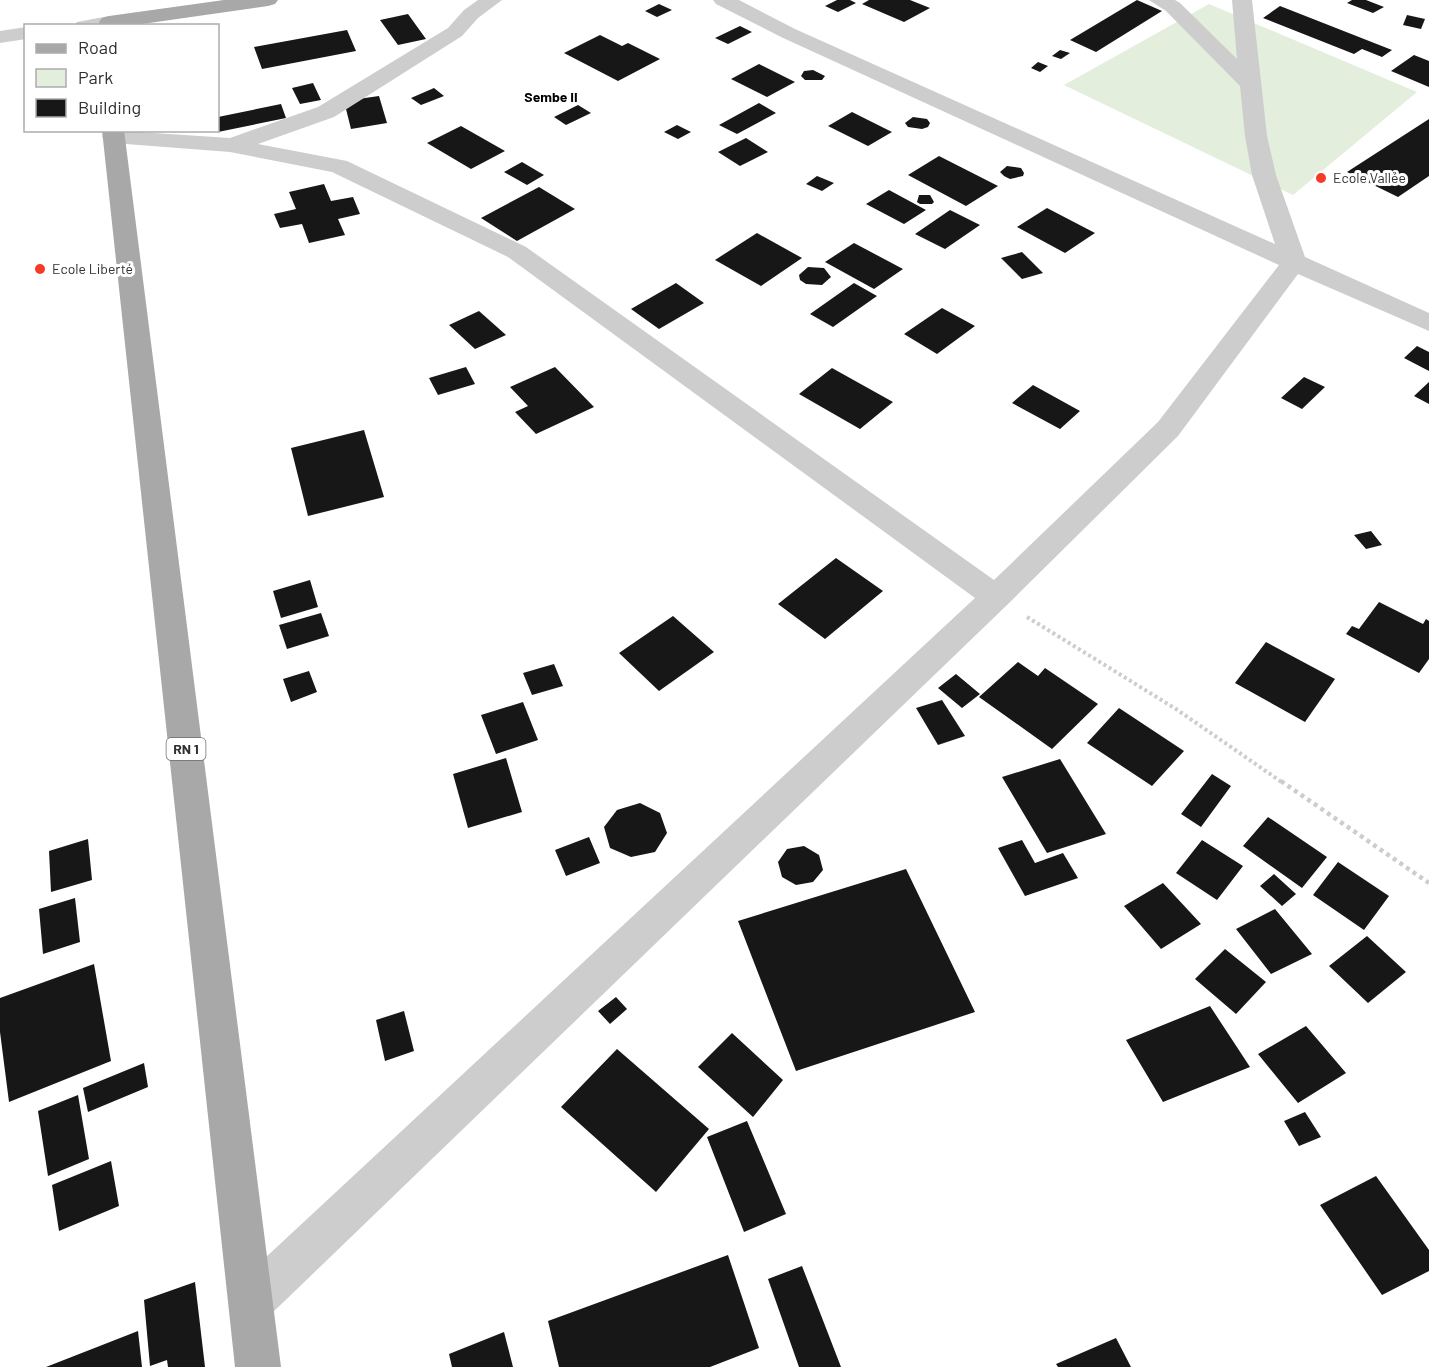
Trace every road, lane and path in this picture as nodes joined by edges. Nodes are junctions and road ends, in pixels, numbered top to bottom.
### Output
1 (107, 0) edge
2 (268, 0) edge
3 (492, 0) edge
4 (723, 0) edge
5 (1159, 0) edge
6 (1242, 0) edge
7 (109, 24) edge
8 (24, 33) edge
9 (0, 37) edge
10 (1250, 84) junction
11 (113, 133) edge
12 (230, 146) junction
13 (1294, 262) junction
14 (1429, 323) edge
15 (996, 597) junction
16 (1429, 883) edge
17 (252, 1301) junction
18 (258, 1367) edge

1 - 7 main road
2 - 7 main road
3 - 12 street
4 - 13 street
5 - 10 street
6 - 10 street
8 - 9 street
10 - 13 street
11 - 12 street
11 - 17 main road, RN 1
12 - 15 street
13 - 14 street
13 - 15 street
15 - 16 path
15 - 17 street
17 - 18 main road, RN 1

